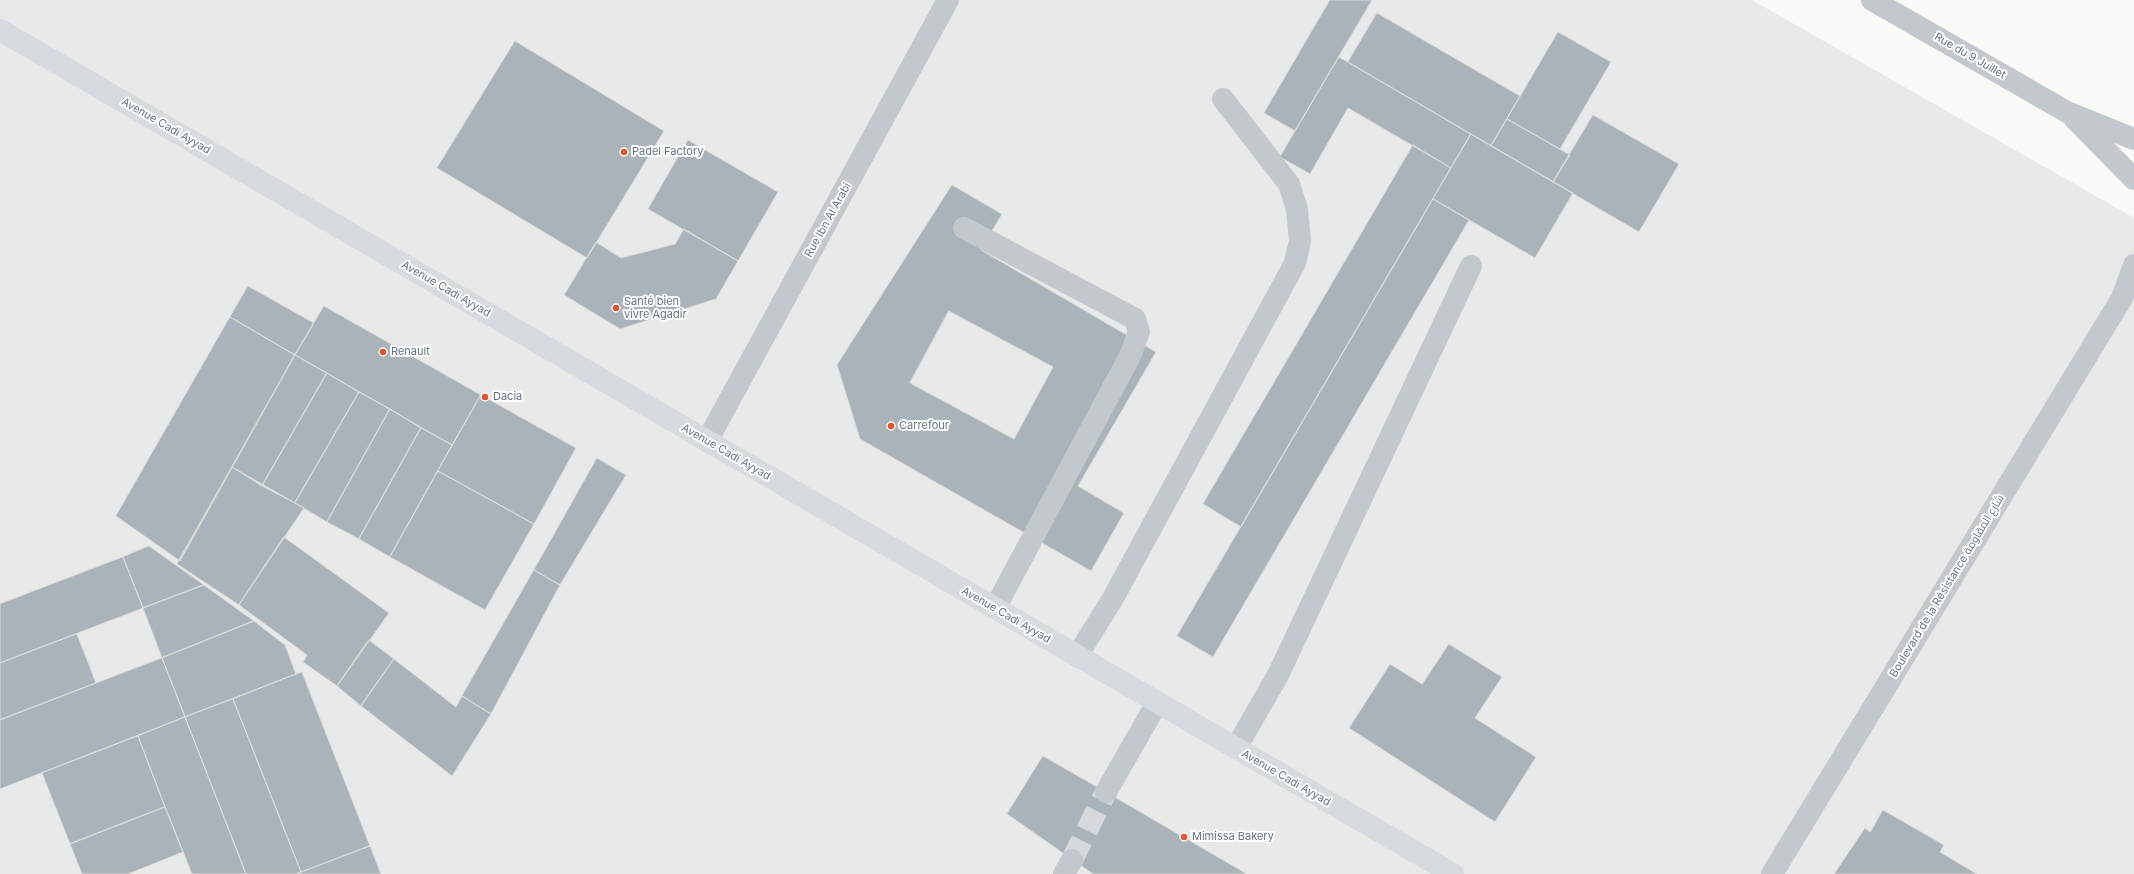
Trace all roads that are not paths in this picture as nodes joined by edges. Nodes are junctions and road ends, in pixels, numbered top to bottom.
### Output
1 (948, 0) edge
2 (1872, 0) edge
3 (0, 30) edge
4 (1223, 99) dead end
5 (2068, 112) junction
6 (2134, 139) edge
7 (2134, 179) edge
8 (964, 228) dead end
9 (2134, 265) edge
10 (1471, 266) dead end
11 (2128, 292) edge
12 (707, 441) junction
13 (995, 608) junction
14 (1077, 656) junction
15 (1157, 703) junction
16 (1236, 748) junction
17 (1106, 792) tunnel mouth
18 (1452, 874) edge
19 (1772, 874) edge

1 - 12 street, Rue Ibn Al Arabi
2 - 5 street, Rue du 9 Juillet
3 - 12 main road, Avenue Cadi Ayyad
4 - 14 street
5 - 6 street, Rue du 9 Juillet
5 - 7 street, Rue du 9 Juillet
8 - 13 street
9 - 11 street, Boulevard de la Résistance شارع المقاومة
10 - 16 street
11 - 19 street, Boulevard de la Résistance شارع المقاومة
12 - 13 main road, Avenue Cadi Ayyad
13 - 14 main road, Avenue Cadi Ayyad
14 - 15 main road, Avenue Cadi Ayyad
15 - 16 main road, Avenue Cadi Ayyad
15 - 17 street
16 - 18 main road, Avenue Cadi Ayyad

